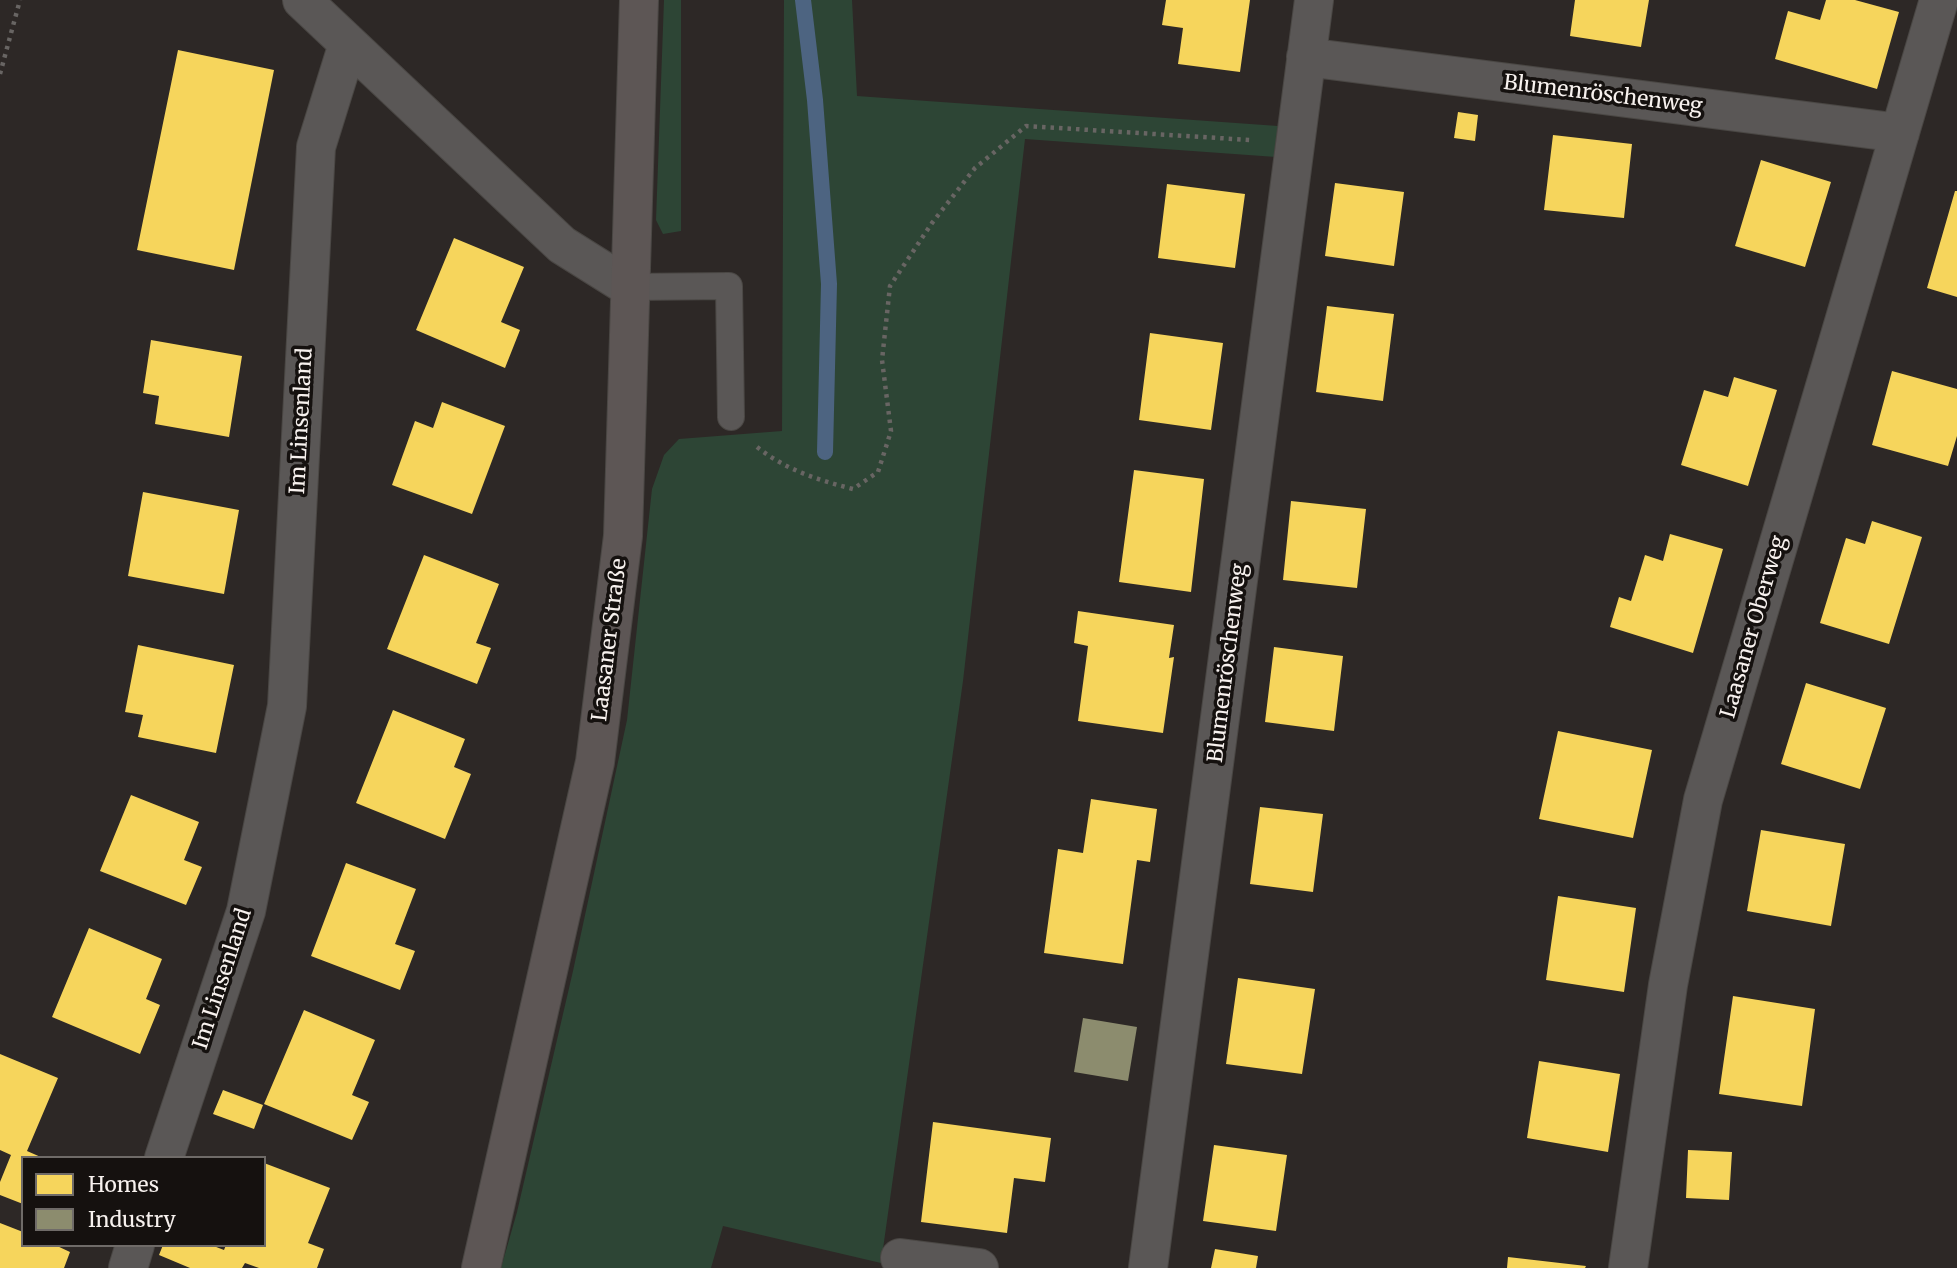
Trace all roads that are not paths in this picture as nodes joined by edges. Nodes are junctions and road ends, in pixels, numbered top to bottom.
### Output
1 (302, 0) edge
2 (639, 0) edge
3 (1314, 0) edge
4 (1939, 0) edge
5 (348, 44) junction
6 (1306, 57) junction
7 (1899, 133) junction
8 (629, 288) junction
9 (731, 417) road end
10 (165, 1156) edge
11 (134, 1247) edge
12 (900, 1258) dead end
13 (128, 1268) edge
14 (481, 1268) edge
15 (979, 1268) edge
16 (1148, 1268) edge
17 (1628, 1268) edge

1 - 5 street
2 - 8 street, Laasaner Straße
3 - 6 street, Blumenröschenweg
4 - 7 street, Laasaner Oberweg
5 - 8 street
5 - 10 street, Im Linsenland
6 - 7 street, Blumenröschenweg
6 - 16 street, Blumenröschenweg
7 - 17 street, Laasaner Oberweg
8 - 9 lane
8 - 14 street, Laasaner Straße
11 - 13 street
12 - 15 street

